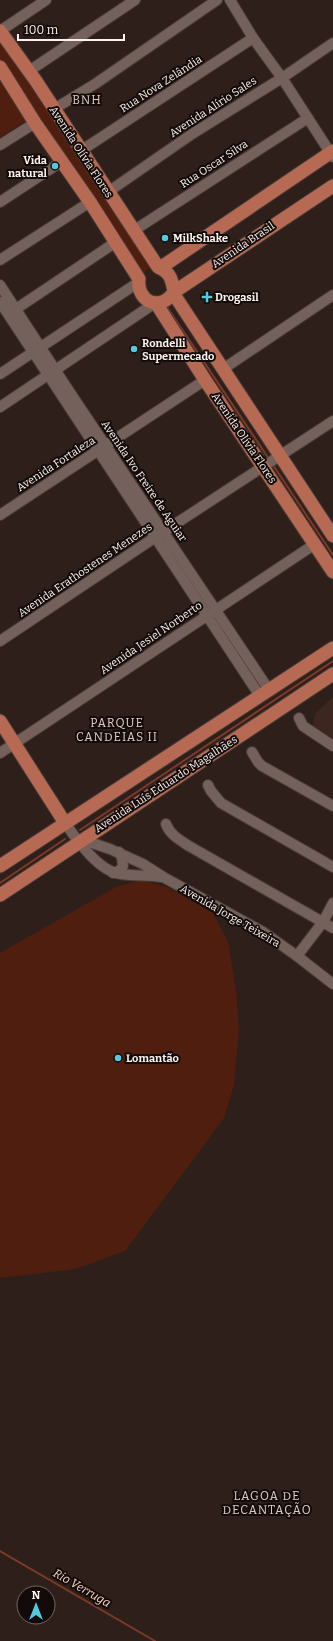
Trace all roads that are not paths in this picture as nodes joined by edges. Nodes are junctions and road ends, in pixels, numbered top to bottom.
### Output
1 (46, 0) edge
2 (135, 0) edge
3 (217, 0) edge
4 (230, 0) edge
5 (0, 31) edge
6 (253, 38) junction
7 (333, 43) edge
8 (0, 67) edge
9 (32, 76) junction
10 (282, 78) junction
11 (43, 94) junction
12 (18, 95) junction
13 (26, 107) junction
14 (54, 109) junction
15 (308, 118) junction
16 (35, 123) junction
17 (0, 145) edge
18 (82, 150) junction
19 (332, 154) edge
20 (61, 162) junction
21 (333, 186) edge
22 (108, 192) junction
23 (0, 202) edge
24 (90, 202) junction
25 (133, 231) junction
26 (116, 242) junction
27 (0, 260) edge
28 (159, 268) junction
29 (139, 281) junction
30 (0, 285) edge
31 (173, 292) junction
32 (333, 295) edge
33 (0, 302) edge
34 (154, 303) junction
35 (16, 309) junction
36 (37, 349) junction
37 (222, 369) junction
38 (52, 372) junction
39 (0, 374) edge
40 (205, 380) junction
41 (0, 407) edge
42 (333, 421) edge
43 (102, 448) junction
44 (281, 456) junction
45 (264, 467) junction
46 (0, 515) edge
47 (159, 535) junction
48 (333, 535) edge
49 (315, 544) junction
50 (333, 572) edge
51 (216, 610) junction
52 (206, 616) junction
53 (0, 641) edge
54 (333, 648) edge
55 (333, 674) edge
56 (264, 693) junction
57 (299, 718) dead end
58 (0, 721) edge
59 (15, 743) junction
60 (333, 746) edge
61 (252, 752) dead end
62 (0, 753) edge
63 (208, 785) dead end
64 (333, 806) edge
65 (65, 823) junction
66 (166, 824) dead end
67 (80, 844) junction
68 (119, 852) junction
69 (0, 866) edge
70 (333, 867) edge
71 (113, 873) junction
72 (165, 878) junction
73 (0, 895) edge
74 (333, 903) edge
75 (322, 922) junction
76 (333, 928) edge
77 (297, 956) junction
78 (333, 984) edge

1 - 5 street
2 - 9 street
3 - 14 street
4 - 6 street
5 - 9 main road, Avenida Olívia Flores
6 - 10 street
6 - 18 street, Rua Nova Zelândia
7 - 10 street, Avenida Alírio Sales
8 - 12 main road, Avenida Olívia Flores
9 - 11 main road, Avenida Olívia Flores
9 - 12 main road
10 - 15 street
10 - 22 street, Avenida Alírio Sales
11 - 13 main road
11 - 14 main road, Avenida Olívia Flores
12 - 13 main road, Avenida Olívia Flores
13 - 16 main road, Avenida Olívia Flores
14 - 18 main road, Avenida Olívia Flores
15 - 19 street
15 - 25 street, Rua Oscar Silva
16 - 17 street
16 - 20 main road, Avenida Olívia Flores
18 - 22 main road, Avenida Olívia Flores
19 - 28 main road
20 - 23 street
20 - 24 main road, Avenida Olívia Flores
21 - 31 main road, Avenida Brasil
22 - 25 main road, Avenida Olívia Flores
24 - 26 main road, Avenida Olívia Flores
24 - 27 street
25 - 28 main road, Avenida Olívia Flores
26 - 29 main road, Avenida Olívia Flores
26 - 35 street
28 - 29 main road
28 - 31 main road, Avenida Olívia Flores
29 - 34 main road, Avenida Olívia Flores
29 - 36 street
30 - 35 street, Avenida Ivo Freire de Aguiar
31 - 34 main road, Avenida Brasil
31 - 37 main road, Avenida Olívia Flores
32 - 37 street
33 - 36 street, Avenida Ivo Freire de Aguiar
34 - 38 street, Avenida Brasil
34 - 40 main road, Avenida Olívia Flores
35 - 36 street, Avenida Ivo Freire de Aguiar
36 - 38 street, Avenida Ivo Freire de Aguiar
36 - 39 street
37 - 44 main road, Avenida Olívia Flores
38 - 41 street, Avenida Brasil
38 - 43 street, Avenida Ivo Freire de Aguiar
40 - 43 street, Avenida Fortaleza
40 - 45 main road, Avenida Olívia Flores
42 - 44 street
43 - 46 street, Avenida Fortaleza
43 - 47 street, Avenida Ivo Freire de Aguiar
44 - 45 street, Avenida Erathostenes Menezes
44 - 48 main road, Avenida Olívia Flores
45 - 47 street, Avenida Erathostenes Menezes
45 - 49 main road, Avenida Olívia Flores
47 - 51 street, Avenida Ivo Freire de Aguiar
47 - 52 street, Avenida Ivo Freire de Aguiar
47 - 53 street, Avenida Erathostenes Menezes
49 - 50 main road, Avenida Olívia Flores
49 - 51 street, Avenida Jesiel Norberto
51 - 52 street, Avenida Jesiel Norberto
51 - 56 street, Avenida Ivo Freire de Aguiar
52 - 56 street, Avenida Ivo Freire de Aguiar
52 - 59 street, Avenida Jesiel Norberto
54 - 56 main road, Avenida Luís Eduardo Magalhães
55 - 67 main road, Avenida Luís Eduardo Magalhães
56 - 65 main road, Avenida Luís Eduardo Magalhães
57 - 60 street
58 - 59 main road
59 - 62 street, Avenida Jesiel Norberto
59 - 65 main road
61 - 64 street
63 - 70 street
65 - 67 street
65 - 69 main road, Avenida Luís Eduardo Magalhães
66 - 75 street
67 - 68 street, Avenida Jorge Teixeira
67 - 71 street
67 - 73 main road, Avenida Luís Eduardo Magalhães
68 - 71 street
68 - 72 street, Avenida Jorge Teixeira
71 - 72 street, Avenida Jorge Teixeira
72 - 77 street, Avenida Jorge Teixeira
74 - 75 street
75 - 76 street
75 - 77 street
77 - 78 street, Avenida Jorge Teixeira

